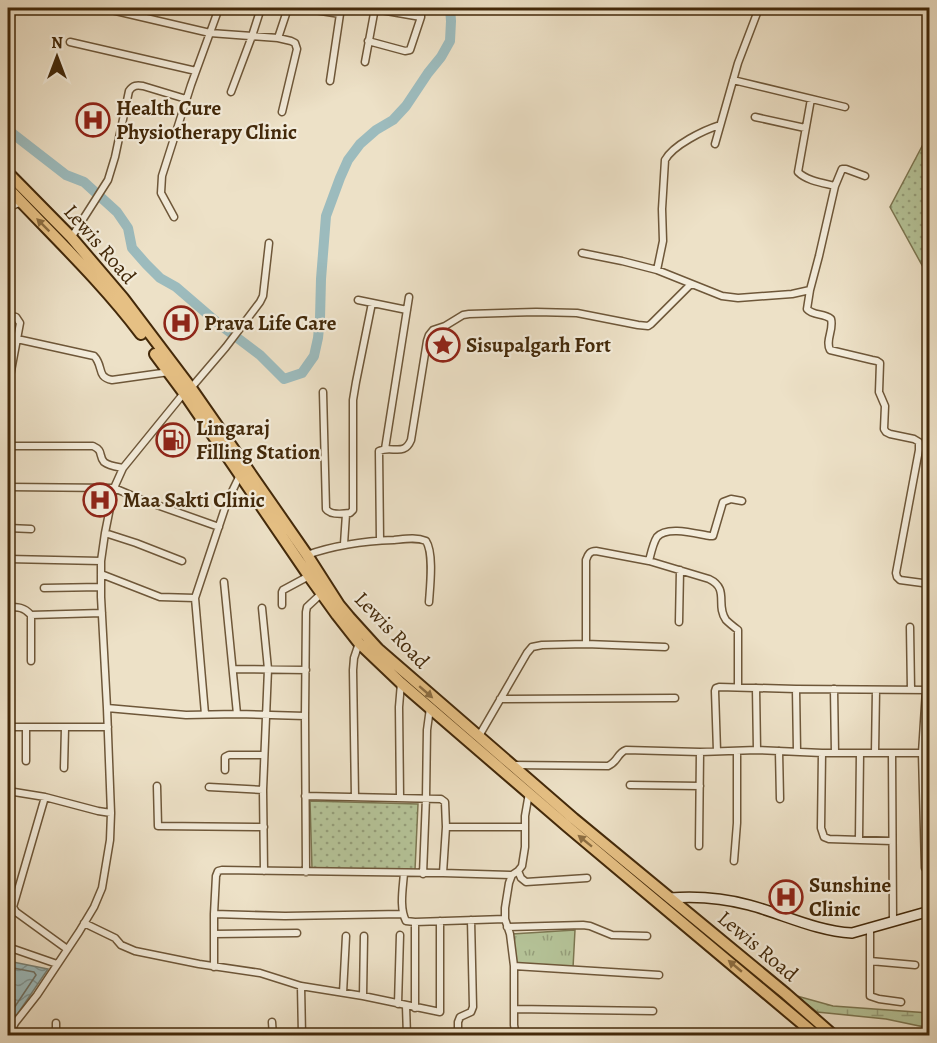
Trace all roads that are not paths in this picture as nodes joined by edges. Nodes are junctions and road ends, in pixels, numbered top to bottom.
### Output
1 (9, 8) edge
2 (103, 8) edge
3 (219, 8) edge
4 (261, 8) edge
5 (288, 8) edge
6 (302, 8) edge
7 (375, 8) edge
8 (421, 8) edge
9 (759, 8) edge
10 (340, 11) edge
11 (8, 13) edge
12 (420, 17) junction
13 (210, 33) junction
14 (252, 36) junction
15 (278, 38) junction
16 (368, 41) junction
17 (70, 42) dead end
18 (365, 62) dead end
19 (196, 71) junction
20 (733, 80) junction
21 (330, 81) dead end
22 (231, 92) dead end
23 (186, 99) junction
24 (811, 99) junction
25 (846, 107) dead end
26 (282, 112) dead end
27 (755, 117) dead end
28 (720, 125) junction
29 (805, 128) junction
30 (714, 144) dead end
31 (8, 173) edge
32 (864, 176) dead end
33 (835, 186) junction
34 (16, 194) edge
35 (8, 208) edge
36 (174, 217) dead end
37 (69, 242) junction
38 (269, 243) dead end
39 (582, 253) dead end
40 (657, 270) junction
41 (691, 284) junction
42 (810, 290) junction
43 (409, 297) dead end
44 (358, 300) dead end
45 (372, 303) junction
46 (407, 310) junction
47 (8, 315) edge
48 (17, 339) junction
49 (169, 372) junction
50 (8, 387) edge
51 (188, 391) junction
52 (323, 392) dead end
53 (219, 436) junction
54 (8, 446) edge
55 (385, 448) junction
56 (123, 468) junction
57 (240, 474) junction
58 (8, 487) edge
59 (114, 488) junction
60 (742, 501) dead end
61 (346, 514) junction
62 (219, 527) junction
63 (8, 528) edge
64 (31, 529) dead end
65 (105, 533) junction
66 (380, 540) junction
67 (344, 544) junction
68 (307, 555) junction
69 (8, 559) edge
70 (101, 561) junction
71 (182, 561) dead end
72 (649, 561) junction
73 (680, 570) junction
74 (101, 574) junction
75 (309, 576) junction
76 (224, 582) dead end
77 (930, 584) edge
78 (102, 587) junction
79 (44, 588) dead end
80 (322, 593) junction
81 (195, 598) junction
82 (429, 602) dead end
83 (282, 605) dead end
84 (8, 606) edge
85 (262, 608) dead end
86 (102, 613) junction
87 (31, 615) junction
88 (679, 622) dead end
89 (910, 627) dead end
90 (359, 642) junction
91 (586, 644) junction
92 (665, 647) dead end
93 (32, 661) dead end
94 (233, 669) junction
95 (268, 669) junction
96 (306, 670) junction
97 (401, 683) junction
98 (738, 687) junction
99 (756, 688) junction
100 (796, 689) junction
101 (834, 689) junction
102 (876, 690) junction
103 (911, 690) junction
104 (928, 690) edge
105 (675, 698) dead end
106 (500, 699) junction
107 (107, 708) junction
108 (430, 708) junction
109 (204, 714) junction
110 (237, 714) junction
111 (265, 715) junction
112 (305, 716) junction
113 (8, 727) edge
114 (26, 728) junction
115 (65, 728) junction
116 (108, 728) junction
117 (479, 736) junction
118 (757, 750) junction
119 (779, 750) junction
120 (737, 751) junction
121 (797, 751) junction
122 (700, 752) junction
123 (717, 752) junction
124 (822, 753) junction
125 (835, 753) junction
126 (860, 753) junction
127 (875, 753) junction
128 (892, 753) junction
129 (926, 753) edge
130 (264, 755) junction
131 (26, 761) dead end
132 (512, 765) junction
133 (64, 768) dead end
134 (225, 770) dead end
135 (630, 785) dead end
136 (157, 786) dead end
137 (700, 786) junction
138 (209, 787) dead end
139 (263, 790) junction
140 (8, 791) edge
141 (529, 792) junction
142 (305, 796) junction
143 (45, 797) junction
144 (355, 797) junction
145 (400, 797) junction
146 (426, 798) junction
147 (780, 799) dead end
148 (111, 813) junction
149 (571, 823) junction
150 (264, 827) junction
151 (446, 827) junction
152 (525, 827) junction
153 (859, 839) junction
154 (892, 841) junction
155 (699, 846) dead end
156 (734, 861) dead end
157 (925, 868) dead end
158 (264, 871) junction
159 (306, 872) junction
160 (404, 873) junction
161 (423, 873) junction
162 (443, 873) junction
163 (515, 874) junction
164 (587, 878) dead end
165 (670, 898) junction
166 (930, 911) edge
167 (214, 914) junction
168 (403, 914) junction
169 (505, 919) junction
170 (471, 920) junction
171 (440, 921) junction
172 (892, 921) junction
173 (415, 922) junction
174 (84, 923) junction
175 (507, 927) junction
176 (870, 927) junction
177 (700, 930) junction
178 (297, 933) dead end
179 (214, 934) junction
180 (400, 935) dead end
181 (346, 936) dead end
182 (364, 936) dead end
183 (647, 936) dead end
184 (8, 947) edge
185 (67, 949) junction
186 (870, 961) junction
187 (57, 964) junction
188 (915, 965) dead end
189 (214, 966) junction
190 (514, 966) junction
191 (659, 975) dead end
192 (300, 986) junction
193 (343, 993) junction
194 (363, 996) junction
195 (901, 1002) dead end
196 (398, 1004) junction
197 (406, 1006) junction
198 (415, 1008) junction
199 (514, 1009) junction
200 (653, 1011) dead end
201 (272, 1022) dead end
202 (810, 1022) junction
203 (56, 1023) dead end
204 (8, 1035) edge
205 (56, 1035) edge
206 (273, 1035) edge
207 (302, 1035) edge
208 (407, 1035) edge
209 (458, 1035) edge
210 (516, 1035) edge
211 (817, 1035) edge
212 (834, 1035) edge

1 - 11 street
2 - 13 street
3 - 13 street
4 - 14 street
5 - 15 street
6 - 10 street
7 - 12 street
7 - 16 street
8 - 12 street
9 - 20 street
10 - 21 street
12 - 16 street
13 - 14 street
13 - 19 street
14 - 15 street
14 - 22 street
15 - 26 street
16 - 18 street
17 - 19 street
19 - 23 street
20 - 24 street
20 - 28 street
23 - 36 street
23 - 37 street
24 - 25 street
24 - 29 street
27 - 29 street
28 - 30 street
28 - 40 street
29 - 33 street
31 - 34 main road, Lewis Road
32 - 33 street
33 - 42 street
34 - 35 street
34 - 37 main road, Lewis Road
37 - 49 main road, Lewis Road
37 - 51 main road, Lewis Road
38 - 51 street
39 - 40 street
40 - 41 street
41 - 42 street
41 - 55 street
42 - 77 street
43 - 46 street
44 - 45 street
45 - 46 street
45 - 61 street
46 - 55 street
47 - 48 street
48 - 49 street
48 - 50 street
49 - 51 main road, Lewis Road
51 - 53 main road, Lewis Road
51 - 56 street
52 - 61 street
53 - 57 main road, Lewis Road
53 - 68 main road, Lewis Road
54 - 56 street
55 - 66 street
56 - 59 street
57 - 62 street
57 - 75 main road, Lewis Road
58 - 59 street
59 - 62 street
59 - 65 street
60 - 72 street
61 - 67 street
62 - 81 street
63 - 64 street
65 - 70 street
65 - 71 street
66 - 67 street
66 - 82 street
67 - 68 street
68 -> 117 main road, Lewis Road
69 - 70 street
70 - 74 street
72 - 73 street
72 - 91 street
73 - 88 street
73 - 98 street
74 - 78 street
74 - 81 street
75 - 80 main road, Lewis Road
75 - 83 street
76 - 94 street
78 - 79 street
78 - 86 street
80 - 90 main road, Lewis Road
80 - 96 street
81 - 109 street
84 - 87 street
85 - 95 street
86 - 87 street
86 - 107 street
87 - 93 street
89 - 103 street
90 - 97 main road, Lewis Road
90 - 144 street
91 - 92 street
91 - 106 street
94 - 95 street
94 - 110 street
95 - 96 street
95 - 111 street
96 - 112 street
97 - 108 main road, Lewis Road
97 - 145 street
98 - 99 street
98 - 123 street
99 - 100 street
99 - 118 street
100 - 101 street
100 - 121 street
101 - 102 street
101 - 125 street
102 - 103 street
102 - 127 street
103 - 104 street
104 - 129 street
105 - 106 street
106 - 117 street
107 - 109 street
107 - 116 street
108 - 141 main road, Lewis Road
108 - 146 street
109 - 110 street
110 - 111 street
111 - 112 street
111 - 130 street
112 - 142 street
113 - 114 street
114 - 115 street
114 - 131 street
115 - 116 street
115 - 133 street
116 - 148 street
117 - 132 main road, Lewis Road
118 - 119 street
118 - 120 street
119 - 121 street
119 - 147 street
120 - 123 street
120 - 156 street
121 - 124 street
122 - 123 street
122 - 132 street
122 - 137 street
124 - 125 street
124 - 153 street
125 - 126 street
126 - 127 street
126 - 153 street
127 - 128 street
128 - 129 street
128 - 154 street
129 - 157 street
130 - 134 street
130 - 139 street
132 - 149 main road, Lewis Road
135 - 137 street
136 - 150 street
137 - 155 street
138 - 139 street
139 - 150 street
140 - 143 street
141 - 149 main road, Lewis Road
141 - 152 street
142 - 144 street
142 - 159 street
143 - 148 street
143 - 185 street
144 - 145 street
145 - 146 street
146 - 151 street
146 - 161 street
148 - 174 street
149 - 165 main road, Lewis Road
177 -> 149 main road, Lewis Road
150 - 158 street
151 - 152 street
151 - 162 street
152 - 163 street
153 - 154 street
154 - 172 street
158 - 159 street
158 - 167 street
159 - 160 street
160 - 161 street
160 - 168 street
161 - 162 street
162 - 163 street
163 - 164 street
163 - 169 street
165 - 176 street
165 - 177 main road, Lewis Road
166 - 172 street
167 - 168 street
167 - 179 street
168 - 173 street
169 - 170 street
169 - 175 street
170 - 171 street
170 - 209 street
171 - 173 street
171 - 198 street
172 - 176 street
173 - 198 street
174 - 185 street
174 - 189 street
175 - 183 street
175 - 190 street
176 - 186 street
177 - 202 main road, Lewis Road
178 - 179 street
179 - 189 street
180 - 196 street
181 - 193 street
182 - 194 street
184 - 187 street
185 - 187 street
186 - 188 street
186 - 195 street
187 - 204 street
189 - 192 street
190 - 191 street
190 - 199 street
192 - 193 street
192 - 207 street
193 - 194 street
194 - 196 street
196 - 197 street
197 - 198 street
197 - 208 street
199 - 200 street
199 - 210 street
201 - 206 street
202 - 211 main road, Lewis Road
202 - 212 main road, Lewis Road
203 - 205 street

